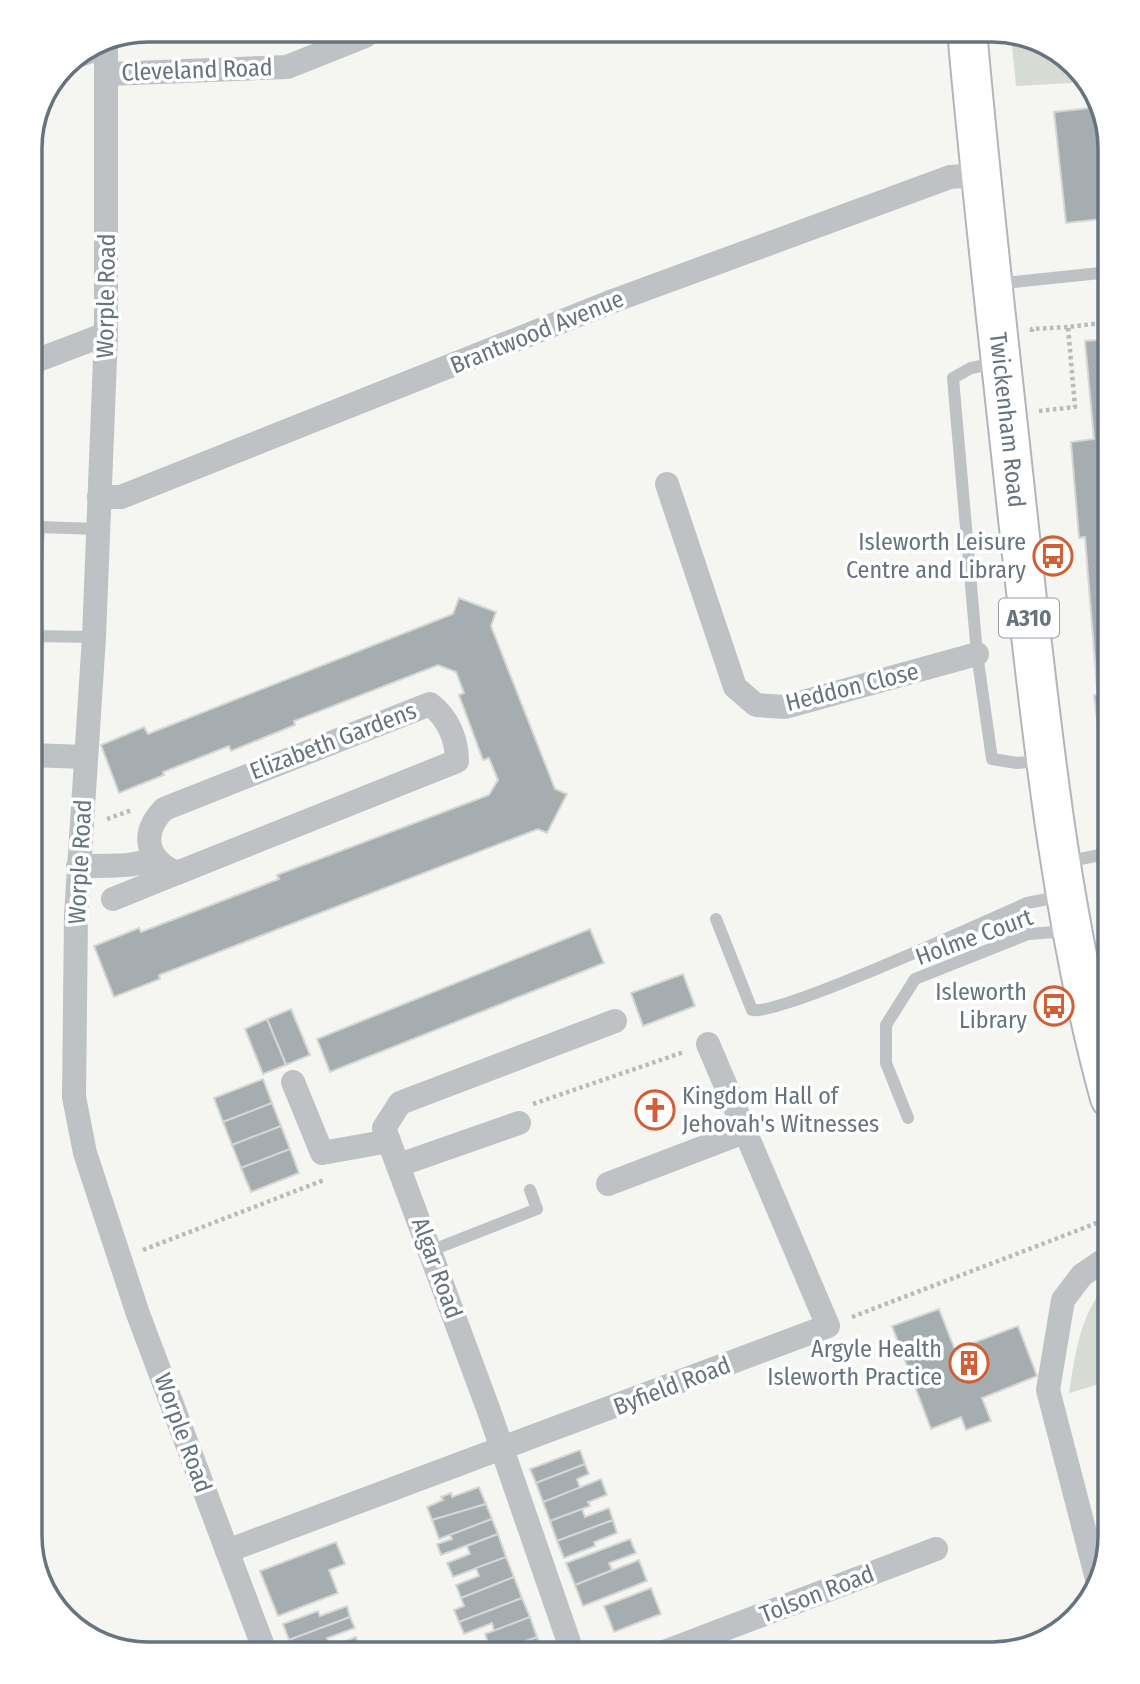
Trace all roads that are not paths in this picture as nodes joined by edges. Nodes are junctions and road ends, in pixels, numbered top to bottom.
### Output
1 (349, 42) edge
2 (968, 42) edge
3 (107, 51) edge
4 (108, 74) junction
5 (979, 174) junction
6 (1098, 273) edge
7 (992, 284) junction
8 (106, 334) junction
9 (1017, 352) junction
10 (42, 358) edge
11 (667, 484) dead end
12 (99, 497) junction
13 (42, 527) edge
14 (97, 529) junction
15 (42, 636) edge
16 (94, 637) junction
17 (977, 654) junction
18 (42, 755) edge
19 (85, 757) junction
20 (1048, 760) junction
21 (152, 849) junction
22 (1098, 865) edge
23 (78, 867) junction
24 (177, 873) junction
25 (1067, 896) junction
26 (113, 899) dead end
27 (716, 919) dead end
28 (615, 1021) dead end
29 (1098, 1042) edge
30 (708, 1044) dead end
31 (293, 1082) dead end
32 (908, 1118) dead end
33 (519, 1123) dead end
34 (744, 1132) junction
35 (388, 1141) junction
36 (399, 1165) junction
37 (608, 1184) dead end
38 (530, 1190) dead end
39 (430, 1251) junction
40 (1098, 1264) edge
41 (503, 1450) junction
42 (936, 1549) dead end
43 (227, 1551) junction
44 (1093, 1566) edge
45 (262, 1642) edge
46 (569, 1642) edge
47 (691, 1642) edge

1 - 4 street, Cleveland Road
2 - 5 main road, Twickenham Road / A310
3 - 4 street, Worple Road
4 - 8 street, Worple Road
5 - 7 main road, Twickenham Road / A310
5 - 12 street, Brantwood Avenue
6 - 7 lane
7 - 9 main road, Twickenham Road / A310
8 - 10 street
8 - 12 street, Worple Road
9 - 17 lane
9 - 20 main road, Twickenham Road / A310
11 - 17 street, Heddon Close
12 - 14 street, Worple Road
13 - 14 lane
14 - 16 street, Worple Road
15 - 16 lane
16 - 19 street, Worple Road
17 - 20 lane
18 - 19 street
19 - 23 street, Worple Road
20 - 25 main road, Twickenham Road / A310
21 - 23 street
21 - 24 street
21 - 24 street, Elizabeth Gardens
22 - 25 lane
23 - 43 street, Worple Road
24 - 26 street, Elizabeth Gardens
25 - 27 lane
25 - 29 main road, Twickenham Road / A310
25 - 32 lane, Holme Court
28 - 35 street
30 - 34 street
31 - 35 street
33 - 36 street
34 - 37 street
34 - 41 street, Byfield Road
35 - 36 street, Algar Road
36 - 39 street, Algar Road
38 - 39 lane
39 - 41 street, Algar Road
40 - 44 street
41 - 43 street, Byfield Road
41 - 46 street, Algar Road
42 - 47 street, Tolson Road
43 - 45 street, Worple Road

